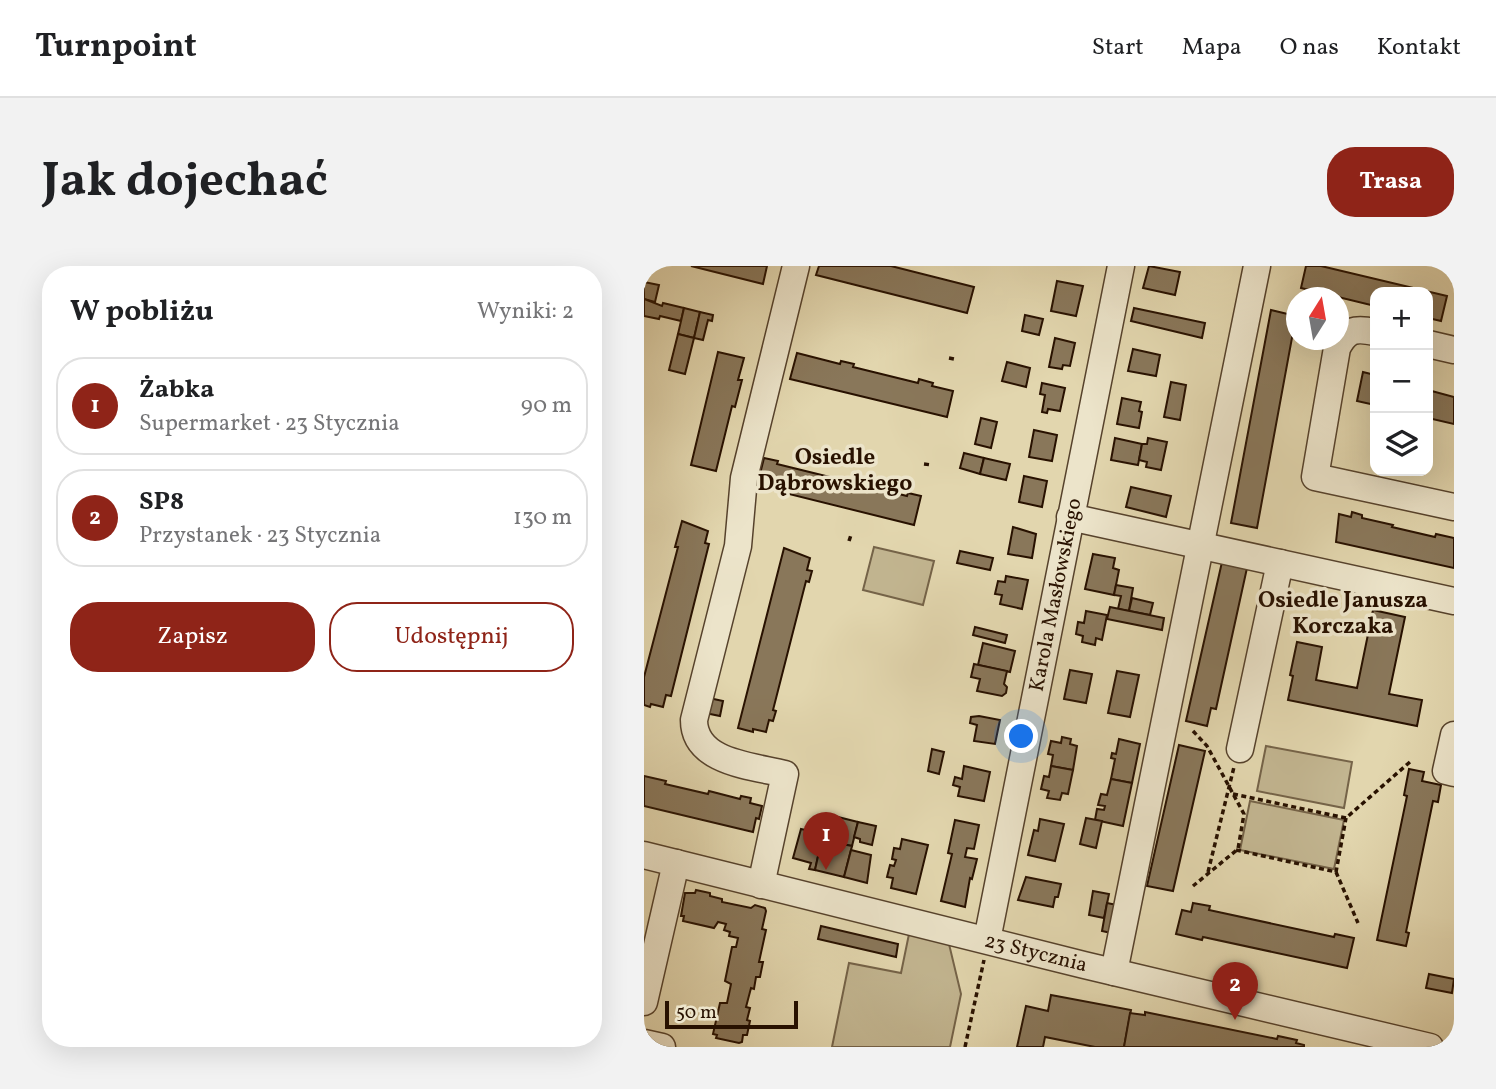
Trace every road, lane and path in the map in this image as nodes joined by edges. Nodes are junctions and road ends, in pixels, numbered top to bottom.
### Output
1 (796, 266) edge
2 (1121, 266) edge
3 (1256, 266) edge
4 (1370, 331) edge
5 (1433, 345) edge
6 (1454, 350) edge
7 (924, 464) dead end
8 (932, 465) dead end
9 (1454, 507) edge
10 (1070, 517) junction
11 (851, 535) dead end
12 (849, 541) dead end
13 (1200, 545) junction
14 (1280, 563) junction
15 (1454, 601) edge
16 (1193, 730) dead end
17 (1454, 736) edge
18 (1240, 749) joint
19 (1411, 761) dead end
20 (1454, 773) edge
21 (1228, 785) junction
22 (1233, 794) junction
23 (1346, 818) junction
24 (1236, 850) junction
25 (644, 855) edge
26 (676, 863) junction
27 (1336, 872) junction
28 (1208, 874) junction
29 (761, 885) junction
30 (1193, 886) dead end
31 (1358, 923) dead end
32 (986, 940) junction
33 (1114, 972) junction
34 (644, 1002) edge
35 (1331, 1035) edge
36 (1381, 1041) edge
37 (644, 1044) edge
38 (662, 1047) edge
39 (965, 1047) edge
40 (1430, 1047) edge

1 - 29 street
2 - 10 street, Karola Masłowskiego
3 - 13 street
4 - 9 street
5 - 6 street
7 - 8 path
10 - 13 street
10 - 32 street, Karola Masłowskiego
11 - 12 path
13 - 14 street
13 - 33 street
14 - 15 street
14 - 18 street
16 - 21 path
17 - 20 street
18 - 21 path
19 - 23 path
21 - 22 path
21 - 28 path
22 - 23 path
22 - 24 path
23 - 27 path
24 - 27 path
24 - 28 path
25 - 26 street, 23 Stycznia
26 - 29 street, 23 Stycznia
26 - 34 street
27 - 31 path
28 - 30 path
29 - 32 street, 23 Stycznia
32 - 33 street, 23 Stycznia
32 - 39 path
33 - 35 street, 23 Stycznia
35 - 36 street, 23 Stycznia
36 - 40 street, 23 Stycznia
37 - 38 street

